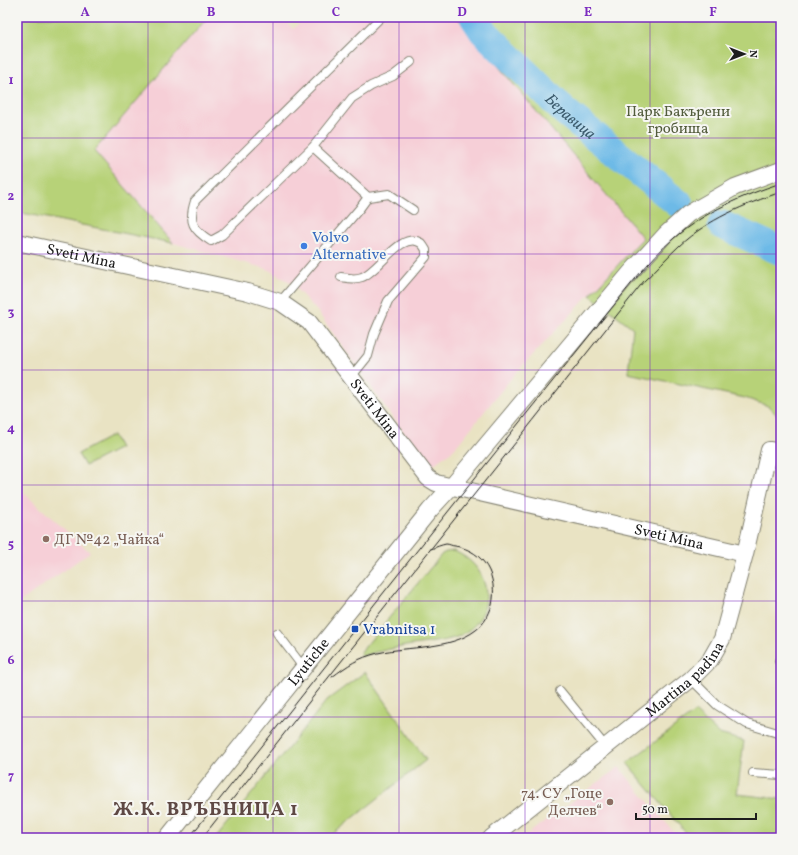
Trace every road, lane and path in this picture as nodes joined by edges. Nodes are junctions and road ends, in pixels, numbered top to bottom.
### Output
1 (381, 17) edge
2 (411, 62) dead end
3 (313, 147) junction
4 (781, 170) edge
5 (368, 197) junction
6 (413, 210) dead end
7 (17, 242) edge
8 (341, 277) dead end
9 (280, 302) junction
10 (351, 377) junction
11 (775, 451) edge
12 (452, 486) junction
13 (745, 554) junction
14 (277, 633) dead end
15 (303, 667) junction
16 (691, 679) junction
17 (560, 691) dead end
18 (781, 734) edge
19 (605, 746) junction
20 (753, 773) dead end
21 (781, 776) edge
22 (167, 838) edge
23 (491, 838) edge

1 - 3 lane
2 - 3 lane
3 - 5 lane
4 - 12 street, Lyutiche
5 - 6 lane
5 - 9 lane
7 - 9 street, Sveti Mina
8 - 10 lane
9 - 10 street, Sveti Mina
10 - 12 street, Sveti Mina
11 - 13 street, Martina padina
12 - 13 street, Sveti Mina
12 - 15 street, Lyutiche
13 - 16 street, Martina padina
14 - 15 lane
15 - 22 street, Lyutiche
16 - 18 lane
16 - 19 street, Martina padina
17 - 19 lane
19 - 23 street, Martina padina
20 - 21 lane

